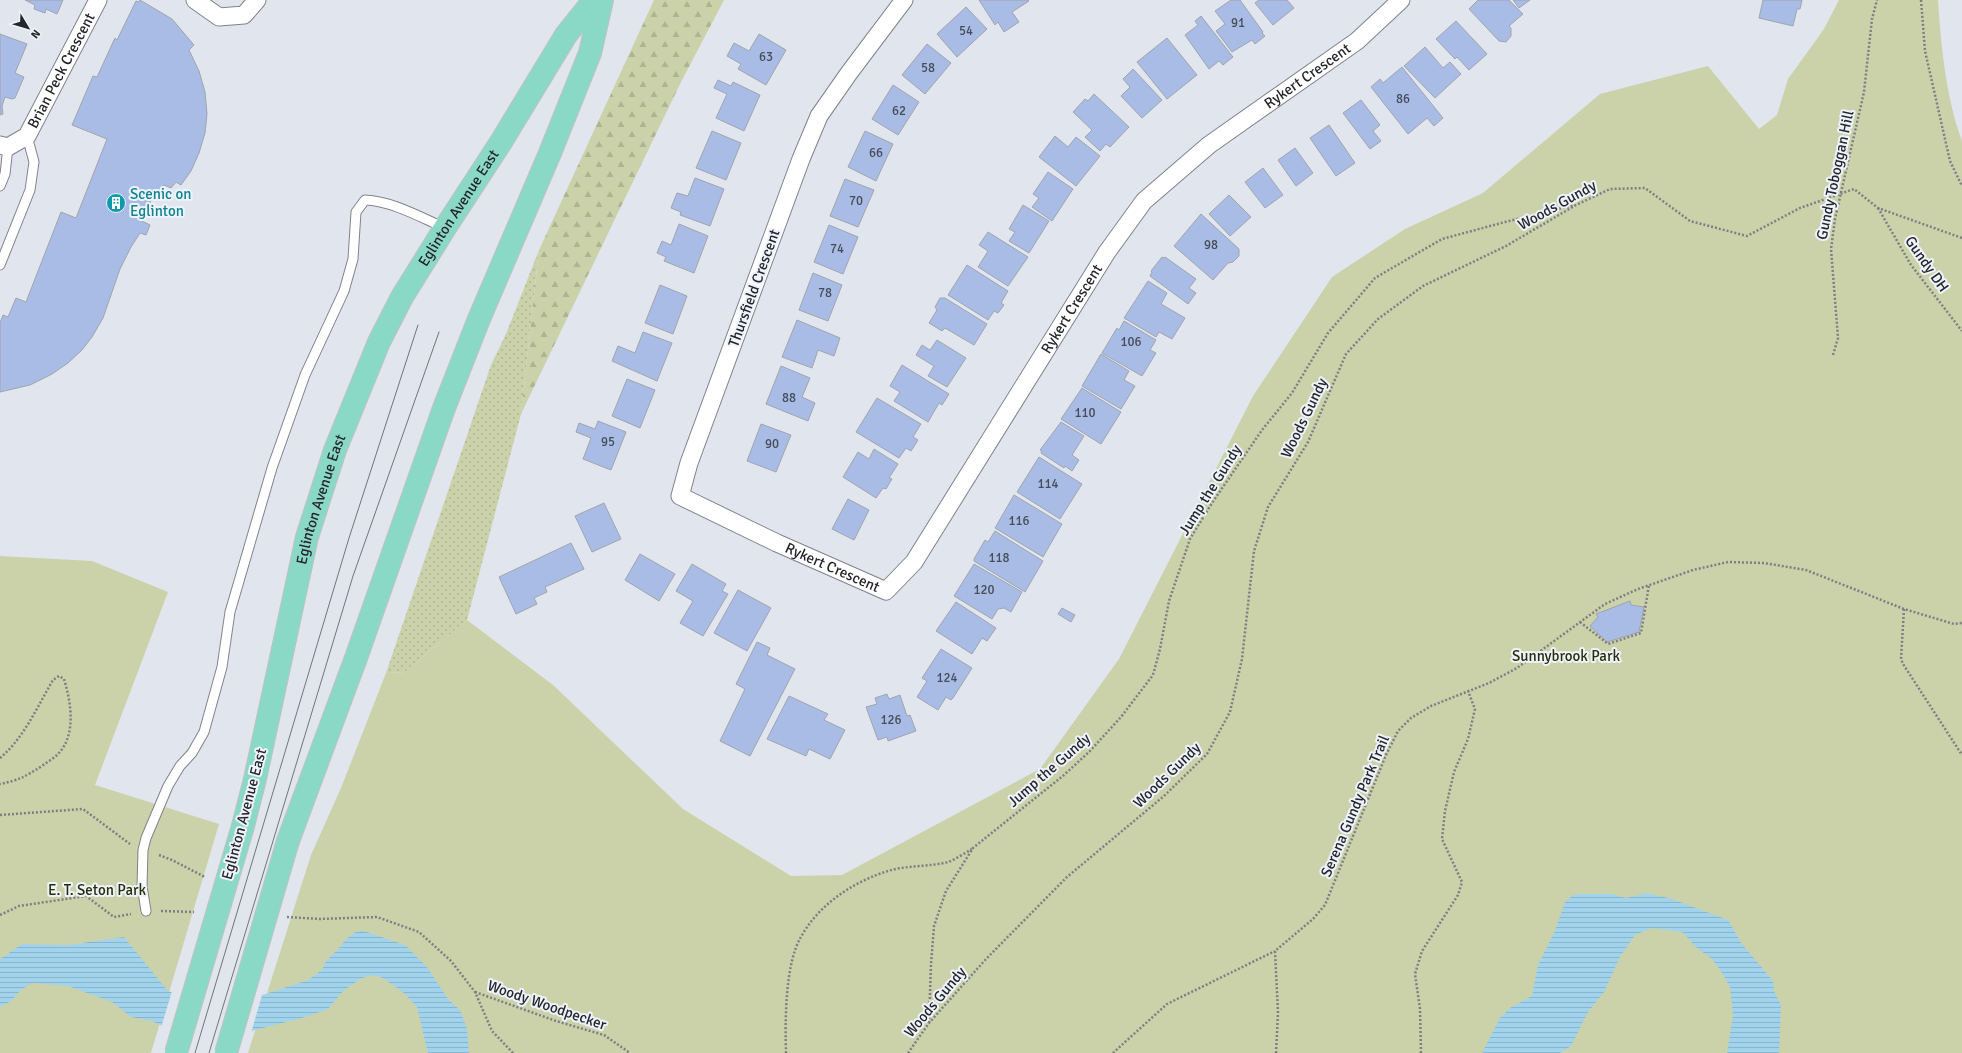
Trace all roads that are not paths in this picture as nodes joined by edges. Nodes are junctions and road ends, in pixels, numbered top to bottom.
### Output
1 (98, 0) edge
2 (196, 0) edge
3 (257, 0) edge
4 (594, 0) edge
5 (602, 0) edge
6 (904, 0) edge
7 (1401, 0) edge
8 (27, 136) junction
9 (4, 146) edge
10 (0, 186) edge
11 (445, 228) junction
12 (0, 265) edge
13 (777, 543) joint
14 (146, 911) dead end
15 (176, 1053) edge
16 (226, 1053) edge

1 - 8 street, Brian Peck Crescent
2 - 3 street
4 - 11 main road, Eglinton Avenue East
5 - 16 main road, bridge
6 - 13 street, Thursfield Crescent
7 - 13 street, Rykert Crescent
8 - 9 street, Brian Peck Crescent
8 - 12 lane
9 - 10 lane
11 - 14 lane
11 - 15 main road, Eglinton Avenue East, bridge

